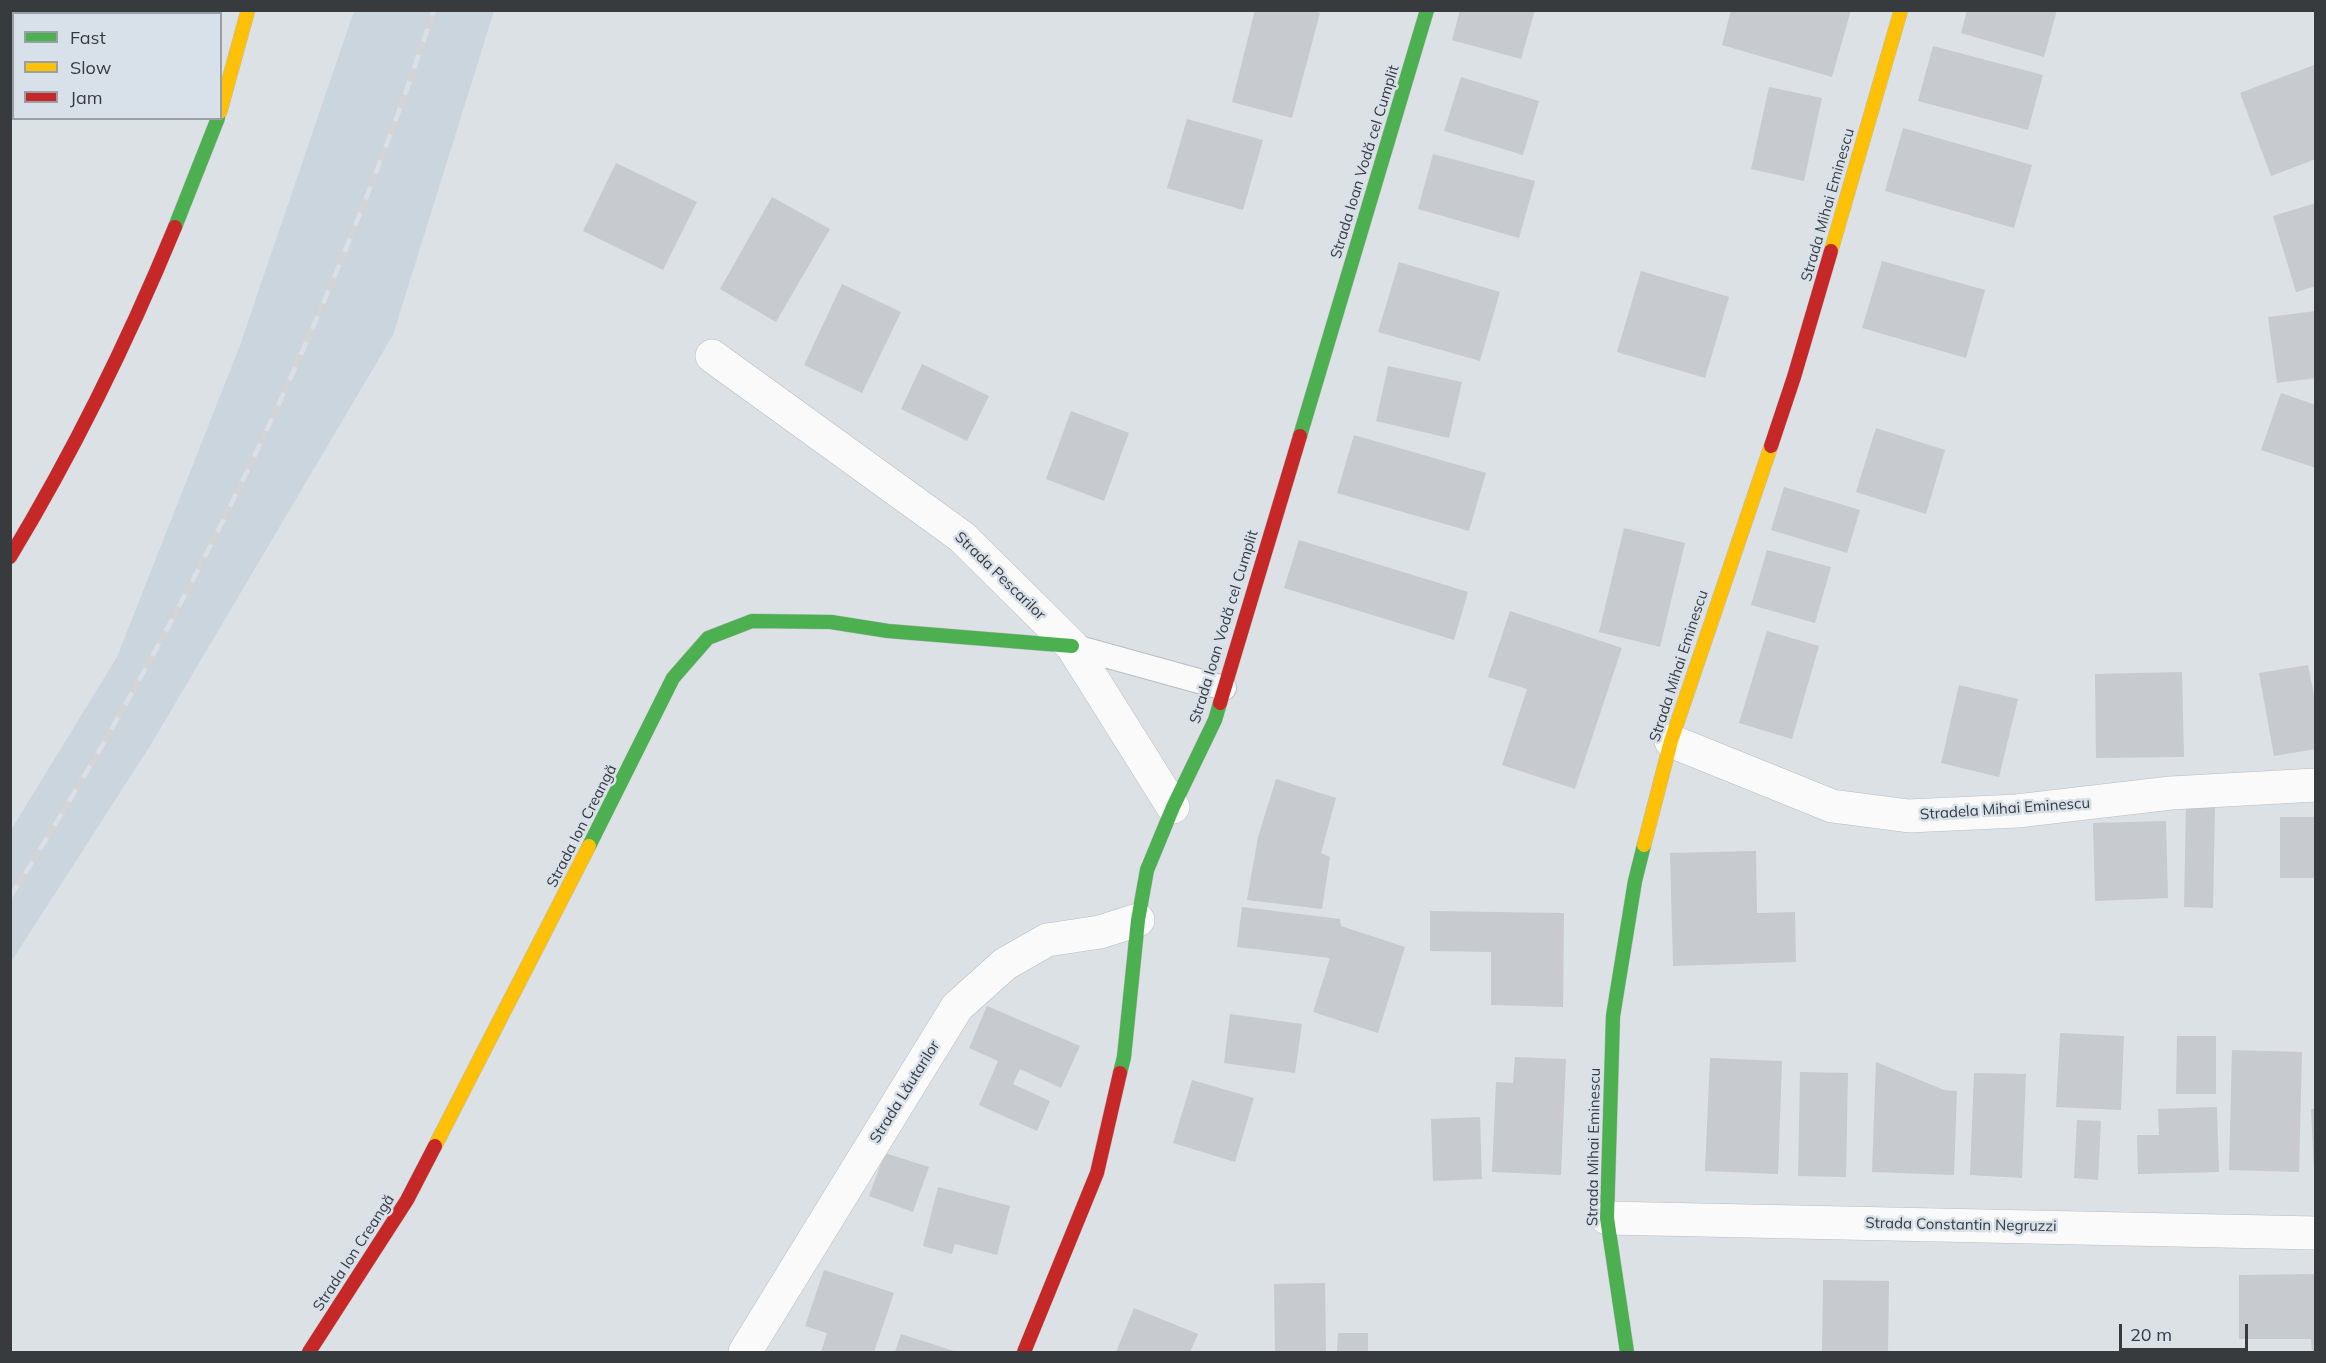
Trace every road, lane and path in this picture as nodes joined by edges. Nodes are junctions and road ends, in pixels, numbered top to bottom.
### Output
1 (248, 10) edge
2 (1428, 10) edge
3 (1901, 10) edge
4 (222, 105) edge
5 (218, 120) edge
6 (712, 356) dead end
7 (10, 557) edge
8 (1072, 646) junction
9 (1224, 688) junction
10 (1671, 741) junction
11 (2316, 785) edge
12 (1173, 807) junction
13 (1138, 920) junction
14 (1607, 1218) junction
15 (2316, 1233) edge
16 (309, 1353) edge
17 (745, 1353) edge
18 (1024, 1353) edge
19 (1627, 1353) edge

1 - 4 street
2 - 9 street, Strada Ioan Vodă cel Cumplit
3 - 10 street, Strada Mihai Eminescu
5 - 7 street
6 - 8 street, Strada Pescarilor
8 - 9 lane
8 - 12 street, Strada Pescarilor
8 - 16 street, Strada Ion Creangă
9 - 12 street, Strada Ioan Vodă cel Cumplit
10 - 11 street, Stradela Mihai Eminescu
10 - 14 street, Strada Mihai Eminescu
12 - 13 street, Strada Ioan Vodă cel Cumplit
13 - 17 street, Strada Lăutarilor
13 - 18 street, Strada Ioan Vodă cel Cumplit
14 - 15 street, Strada Constantin Negruzzi
14 - 19 street, Strada Mihai Eminescu

